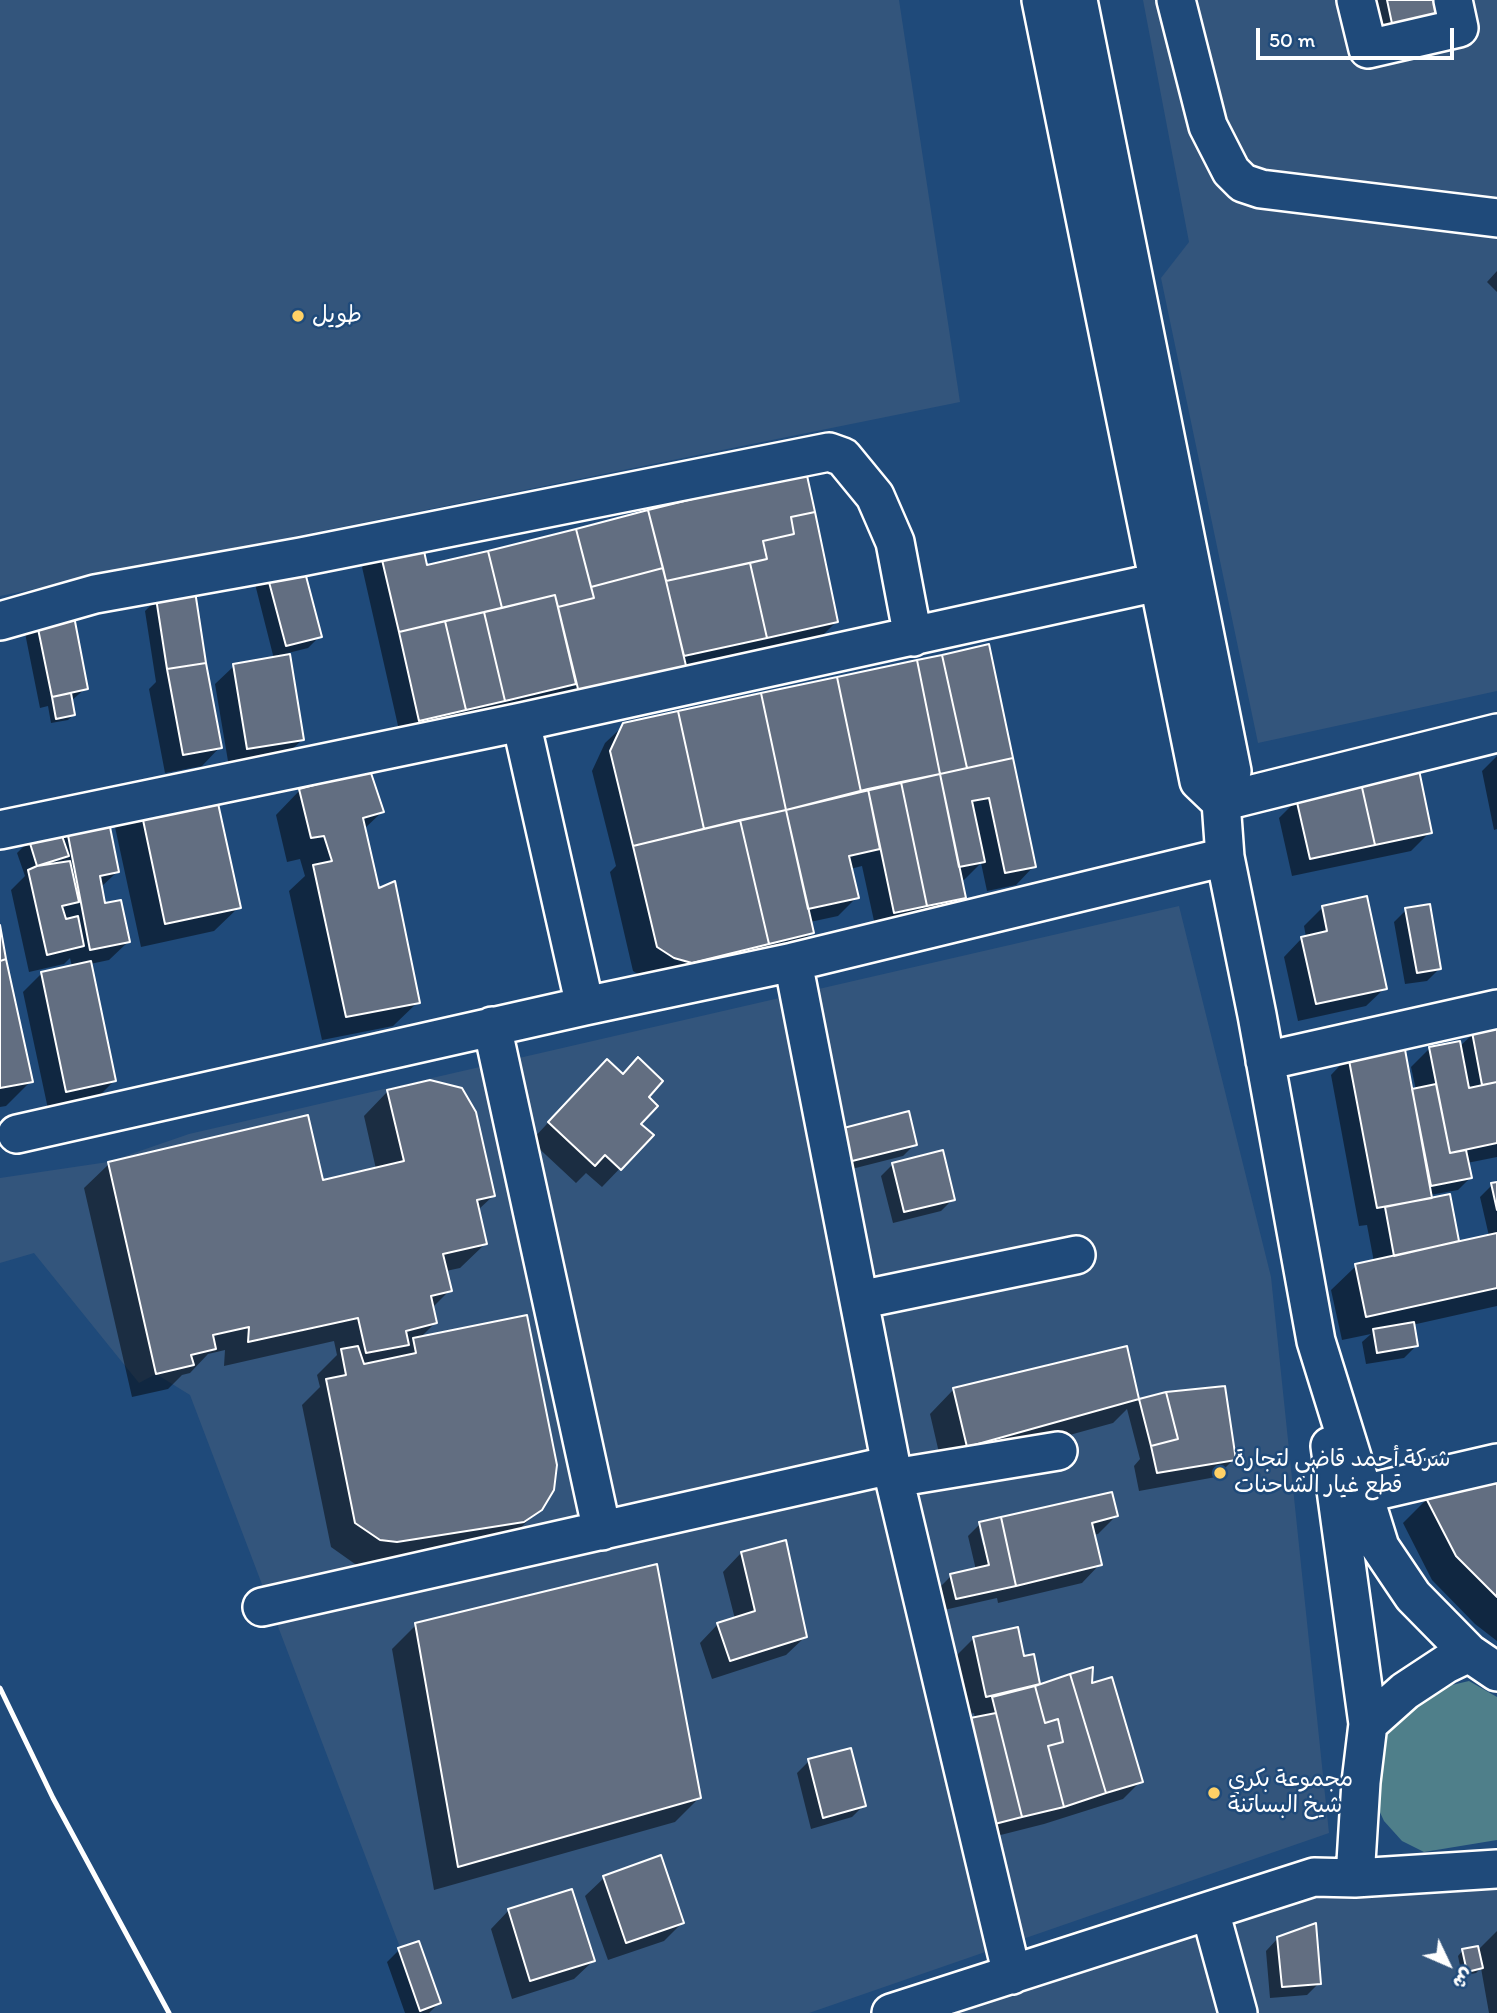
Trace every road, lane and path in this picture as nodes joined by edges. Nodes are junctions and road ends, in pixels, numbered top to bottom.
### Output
1 (1041, 0) edge
2 (1079, 0) edge
3 (1176, 0) edge
4 (1356, 0) edge
5 (1453, 0) edge
6 (1497, 218) edge
7 (1158, 582) junction
8 (0, 621) edge
9 (913, 637) junction
10 (521, 722) junction
11 (1497, 733) edge
12 (1221, 802) junction
13 (0, 830) edge
14 (1225, 857) junction
15 (793, 962) junction
16 (585, 1006) junction
17 (1497, 1009) edge
18 (492, 1026) junction
19 (1265, 1061) junction
20 (17, 1134) dead end
21 (1076, 1255) dead end
22 (859, 1300) junction
23 (1315, 1341) junction
24 (1058, 1451) dead end
25 (1497, 1463) edge
26 (893, 1472) junction
27 (1363, 1494) junction
28 (602, 1531) junction
29 (262, 1606) dead end
30 (1483, 1663) edge
31 (1368, 1724) junction
32 (1497, 1869) edge
33 (1355, 1878) junction
34 (1210, 1910) junction
35 (1012, 1975) junction
36 (891, 2013) edge
37 (1238, 2013) edge

1 - 7 street
2 - 12 street
3 - 6 street
4 - 5 street
7 - 9 street
7 - 12 street
8 - 9 street
9 - 10 street
10 - 13 street
10 - 16 street
11 - 12 street
12 - 14 street
14 - 15 street
14 - 19 street
15 - 16 street
15 - 22 street
16 - 18 street
17 - 19 street
18 - 20 street
18 - 28 street
19 - 23 street
21 - 22 street
22 - 26 street
23 - 27 street
23 - 31 street
24 - 26 street
25 - 27 street
26 - 28 street
26 - 35 street
27 - 30 street
28 - 29 street
30 - 31 street
31 - 33 street
32 - 33 street
33 - 34 street
34 - 35 street
34 - 37 street
35 - 36 street

